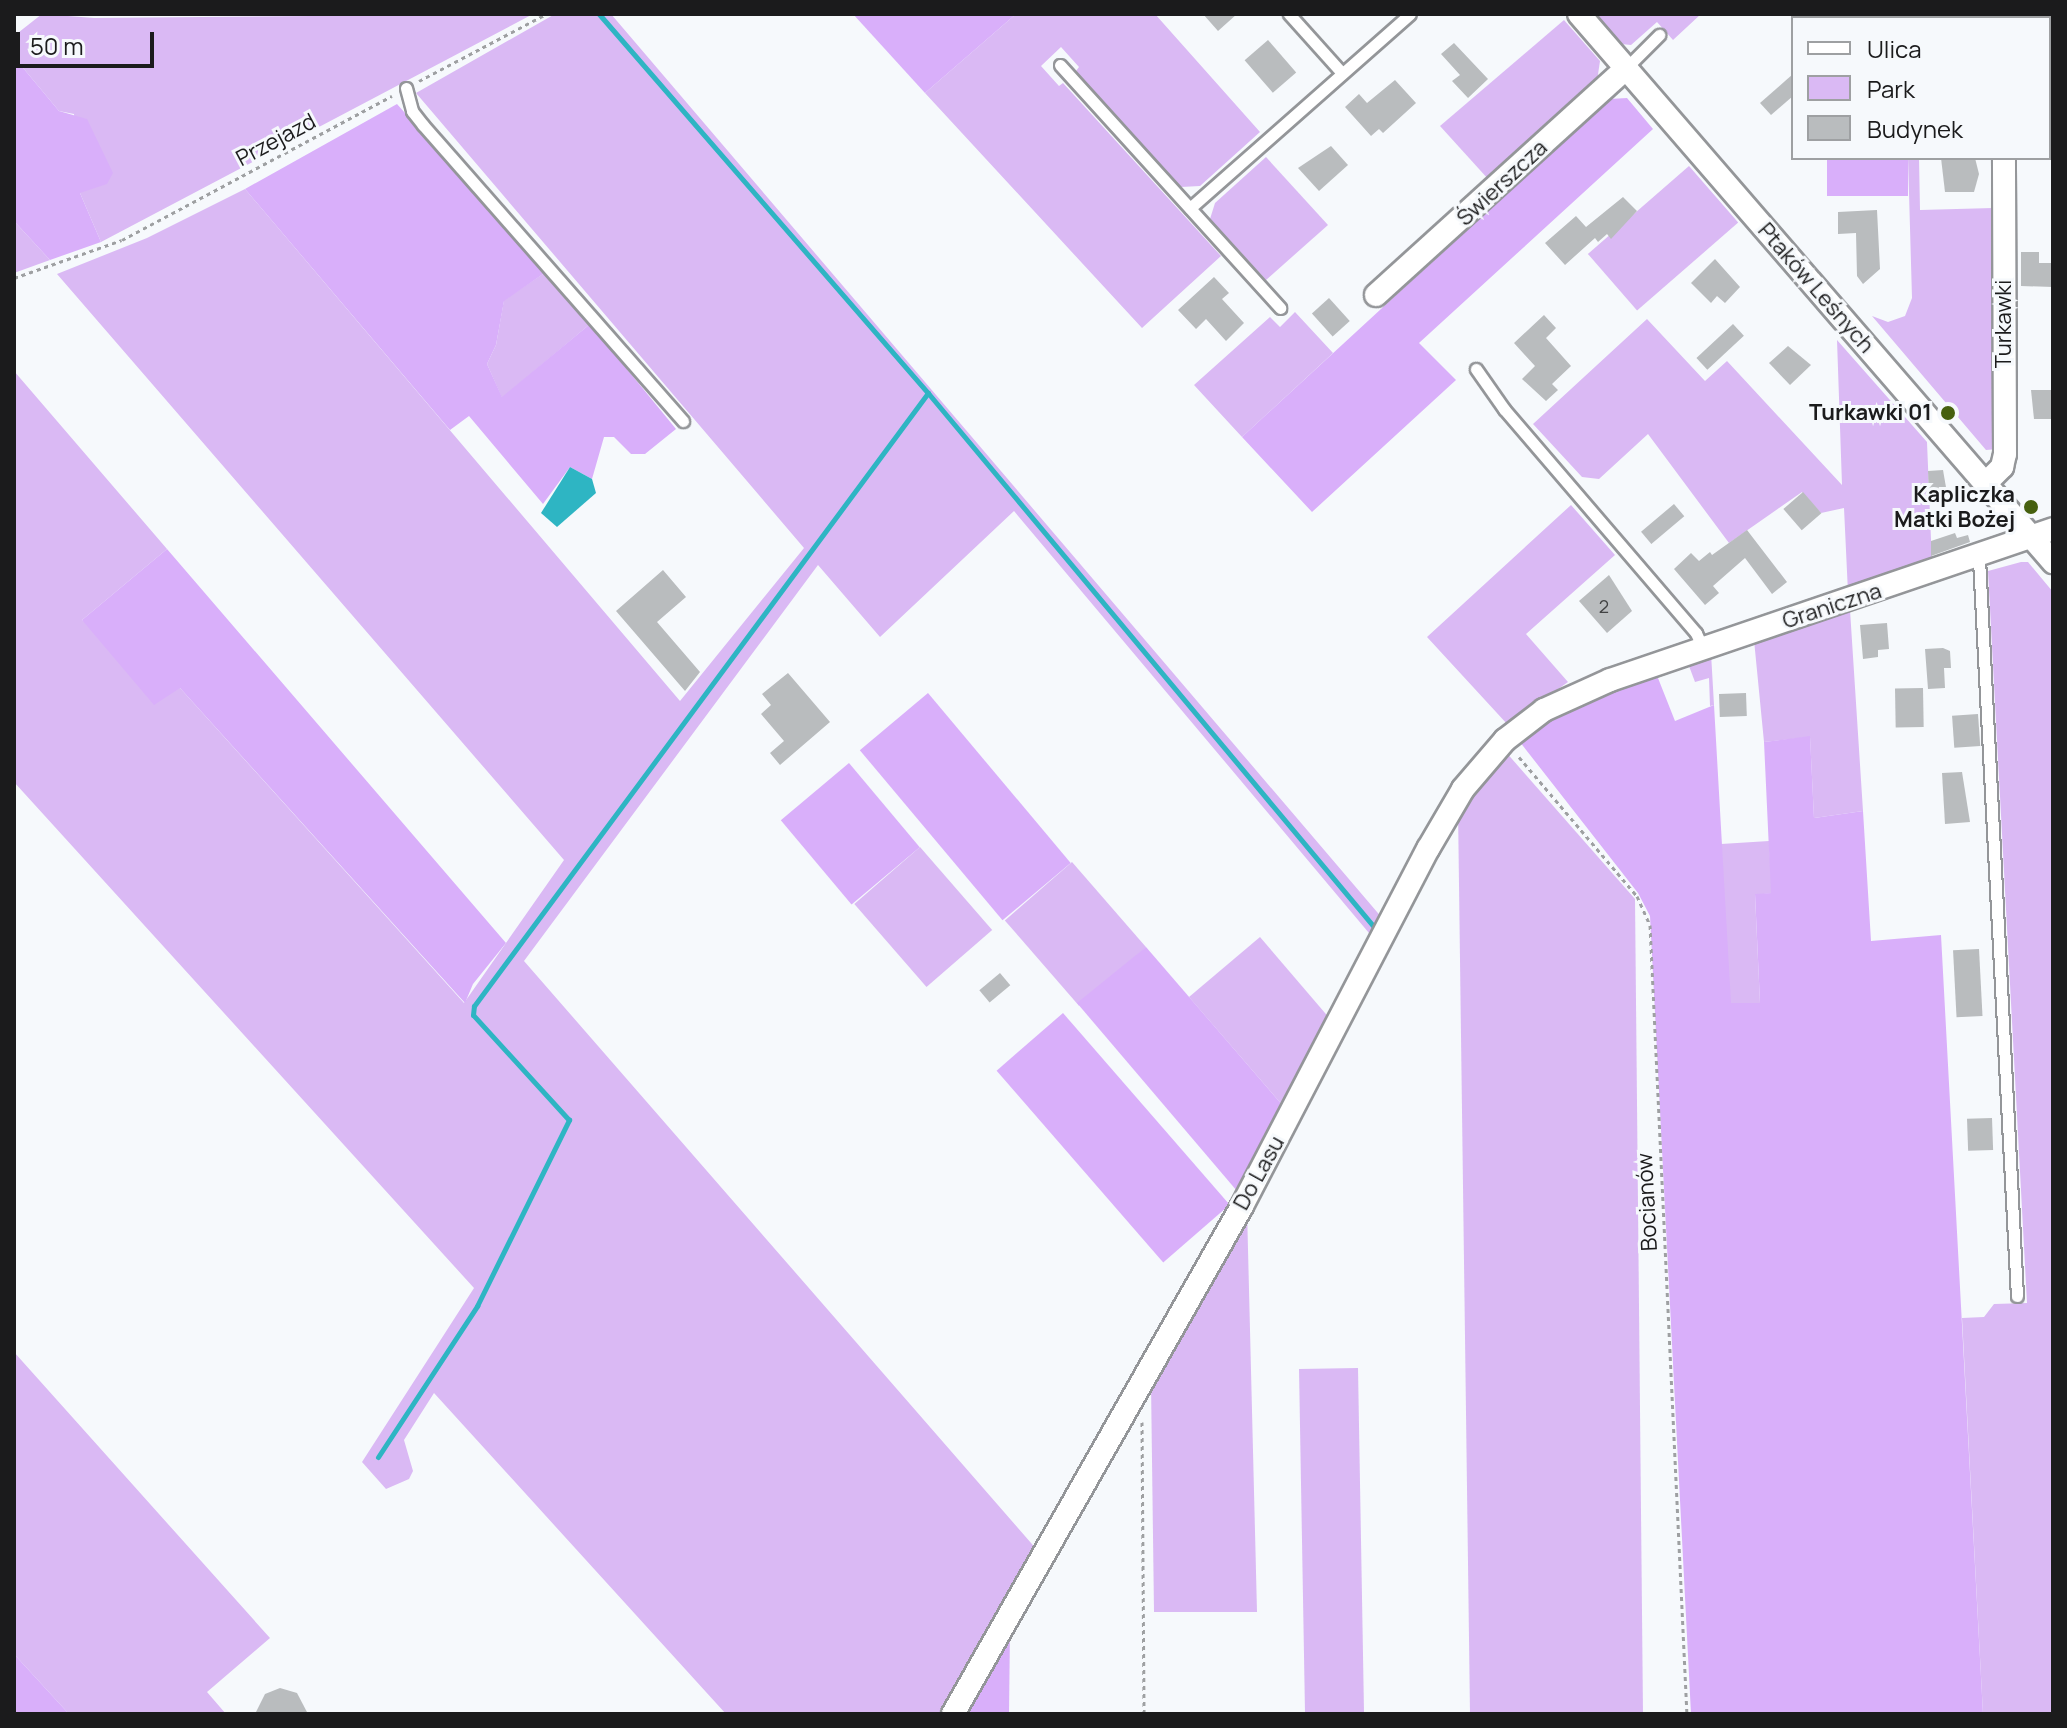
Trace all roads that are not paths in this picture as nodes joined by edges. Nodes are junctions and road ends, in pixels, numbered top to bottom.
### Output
1 (1289, 14) edge
2 (1410, 14) edge
3 (1579, 14) edge
4 (1659, 35) dead end
5 (1060, 65) dead end
6 (1626, 68) junction
7 (1341, 72) junction
8 (406, 88) road end
9 (2004, 160) edge
10 (1190, 208) junction
11 (1376, 295) dead end
12 (1280, 308) dead end
13 (1476, 369) dead end
14 (683, 421) dead end
15 (1986, 483) junction
16 (2043, 533) edge
17 (1979, 559) junction
18 (2053, 562) edge
19 (1703, 649) junction
20 (1610, 680) joint
21 (2017, 1296) dead end
22 (953, 1714) edge

1 - 7 lane
2 - 7 lane
3 - 6 street, Ptaków Leśnych
4 - 6 lane
5 - 10 lane
6 - 11 street, Świerszcza
6 - 15 street, Ptaków Leśnych
7 - 10 lane
8 - 14 lane
9 - 15 street, Turkawki
10 - 12 lane
13 - 19 lane
15 - 16 street, Ptaków Leśnych
16 - 17 street, Graniczna
16 - 18 street, Ptaków Leśnych
17 - 19 street, Graniczna
17 - 21 lane
19 - 20 street, Graniczna
20 - 22 street, Do Lasu

